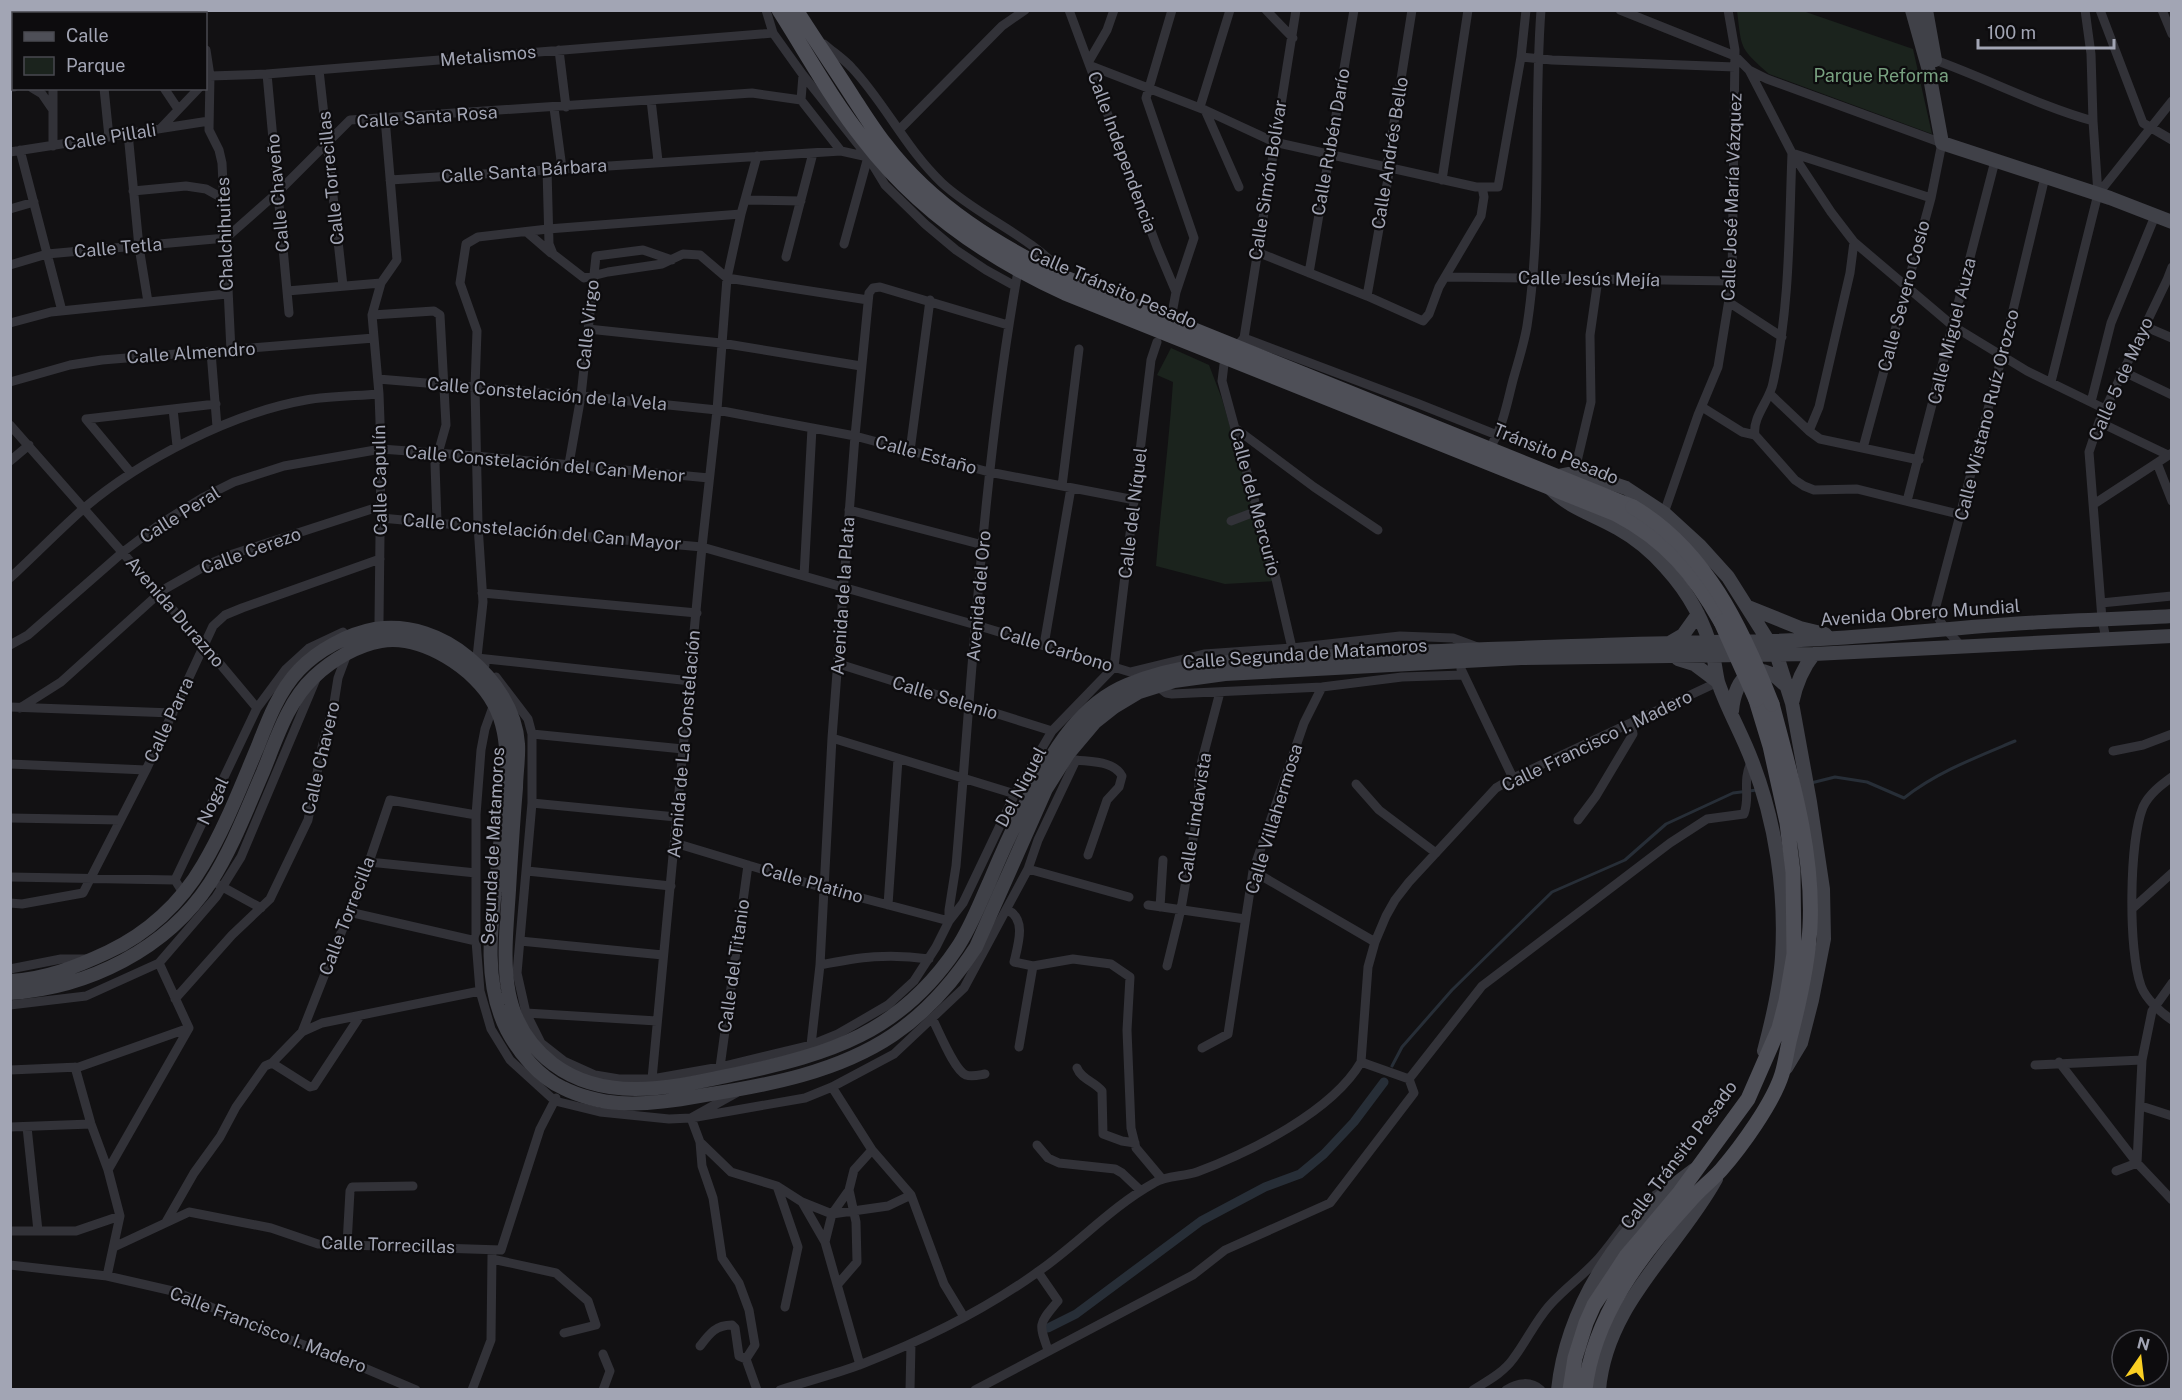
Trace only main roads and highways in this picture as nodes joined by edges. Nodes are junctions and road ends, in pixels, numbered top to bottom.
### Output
1 (779, 10) edge
2 (796, 10) edge
3 (1915, 11) edge
4 (2172, 222) edge
5 (1235, 347) junction
6 (1552, 480) junction
7 (1631, 514) junction
8 (1746, 604) junction
9 (1698, 614) junction
10 (2172, 616) edge
11 (2172, 636) edge
12 (1842, 638) junction
13 (1768, 641) junction
14 (1709, 643) junction
15 (446, 649) junction
16 (1670, 649) junction
17 (1727, 649) junction
18 (1776, 653) junction
19 (1814, 654) junction
20 (1457, 656) junction
21 (474, 665) junction
22 (1153, 682) junction
23 (1718, 682) junction
24 (1786, 686) junction
25 (1792, 703) junction
26 (1772, 704) joint
27 (1732, 715) junction
28 (1788, 798) junction
29 (498, 972) junction
30 (10, 981) edge
31 (10, 993) edge
32 (1782, 1075) junction
33 (1755, 1085) junction
34 (1696, 1169) junction
35 (1720, 1172) junction
36 (1558, 1389) edge
37 (1570, 1389) edge
38 (1585, 1389) edge
39 (1599, 1389) edge

1 - 5 main road, Calle Tránsito Pesado
2 - 5 main road, Calle Tránsito Pesado
3 - 4 main road
5 - 6 main road, Tránsito Pesado
5 - 6 main road, Tránsito Pesado
6 - 7 main road, Tránsito Pesado
6 - 8 main road
6 - 9 main road
7 - 26 main road, Tránsito Pesado, bridge
7 - 28 main road, Calle Tránsito Pesado, bridge
8 - 12 main road
8 - 13 main road
8 - 14 main road
9 - 14 main road
9 - 16 main road
10 - 12 main road, Avenida Obrero Mundial
11 - 19 main road, Avenida Obrero Mundial
12 - 13 main road, Avenida Obrero Mundial
13 - 17 main road, Avenida Obrero Mundial
13 - 18 main road
14 - 16 main road, Avenida Obrero Mundial
14 - 17 main road, Avenida Obrero Mundial
14 - 23 main road
15 - 21 main road, Segunda de Matamoros
15 - 30 main road
15 - 31 main road
16 - 20 main road, Calle Segunda de Matamoros
16 - 20 main road, Calle Segunda de Matamoros
16 - 23 main road
17 - 18 main road, Avenida Obrero Mundial
18 - 19 main road, Avenida Obrero Mundial
18 - 24 main road
19 - 25 main road
20 - 22 main road, Calle Segunda de Matamoros
21 - 29 main road, Segunda de Matamoros
21 - 29 main road, Segunda de Matamoros
22 - 29 main road, Calle Segunda de Matamoros
22 - 29 main road, Calle Segunda de Matamoros
23 - 27 main road
24 - 25 main road
24 - 27 main road
25 - 32 main road
26 - 28 main road, Calle Tránsito Pesado
27 - 33 main road
28 - 32 main road, Calle Tránsito Pesado
28 - 33 main road, Calle Tránsito Pesado
32 - 35 main road, Calle Tránsito Pesado
33 - 34 main road, Calle Tránsito Pesado
34 - 36 main road
34 - 37 main road, Calle Tránsito Pesado
35 - 38 main road, Calle Tránsito Pesado
35 - 39 main road

